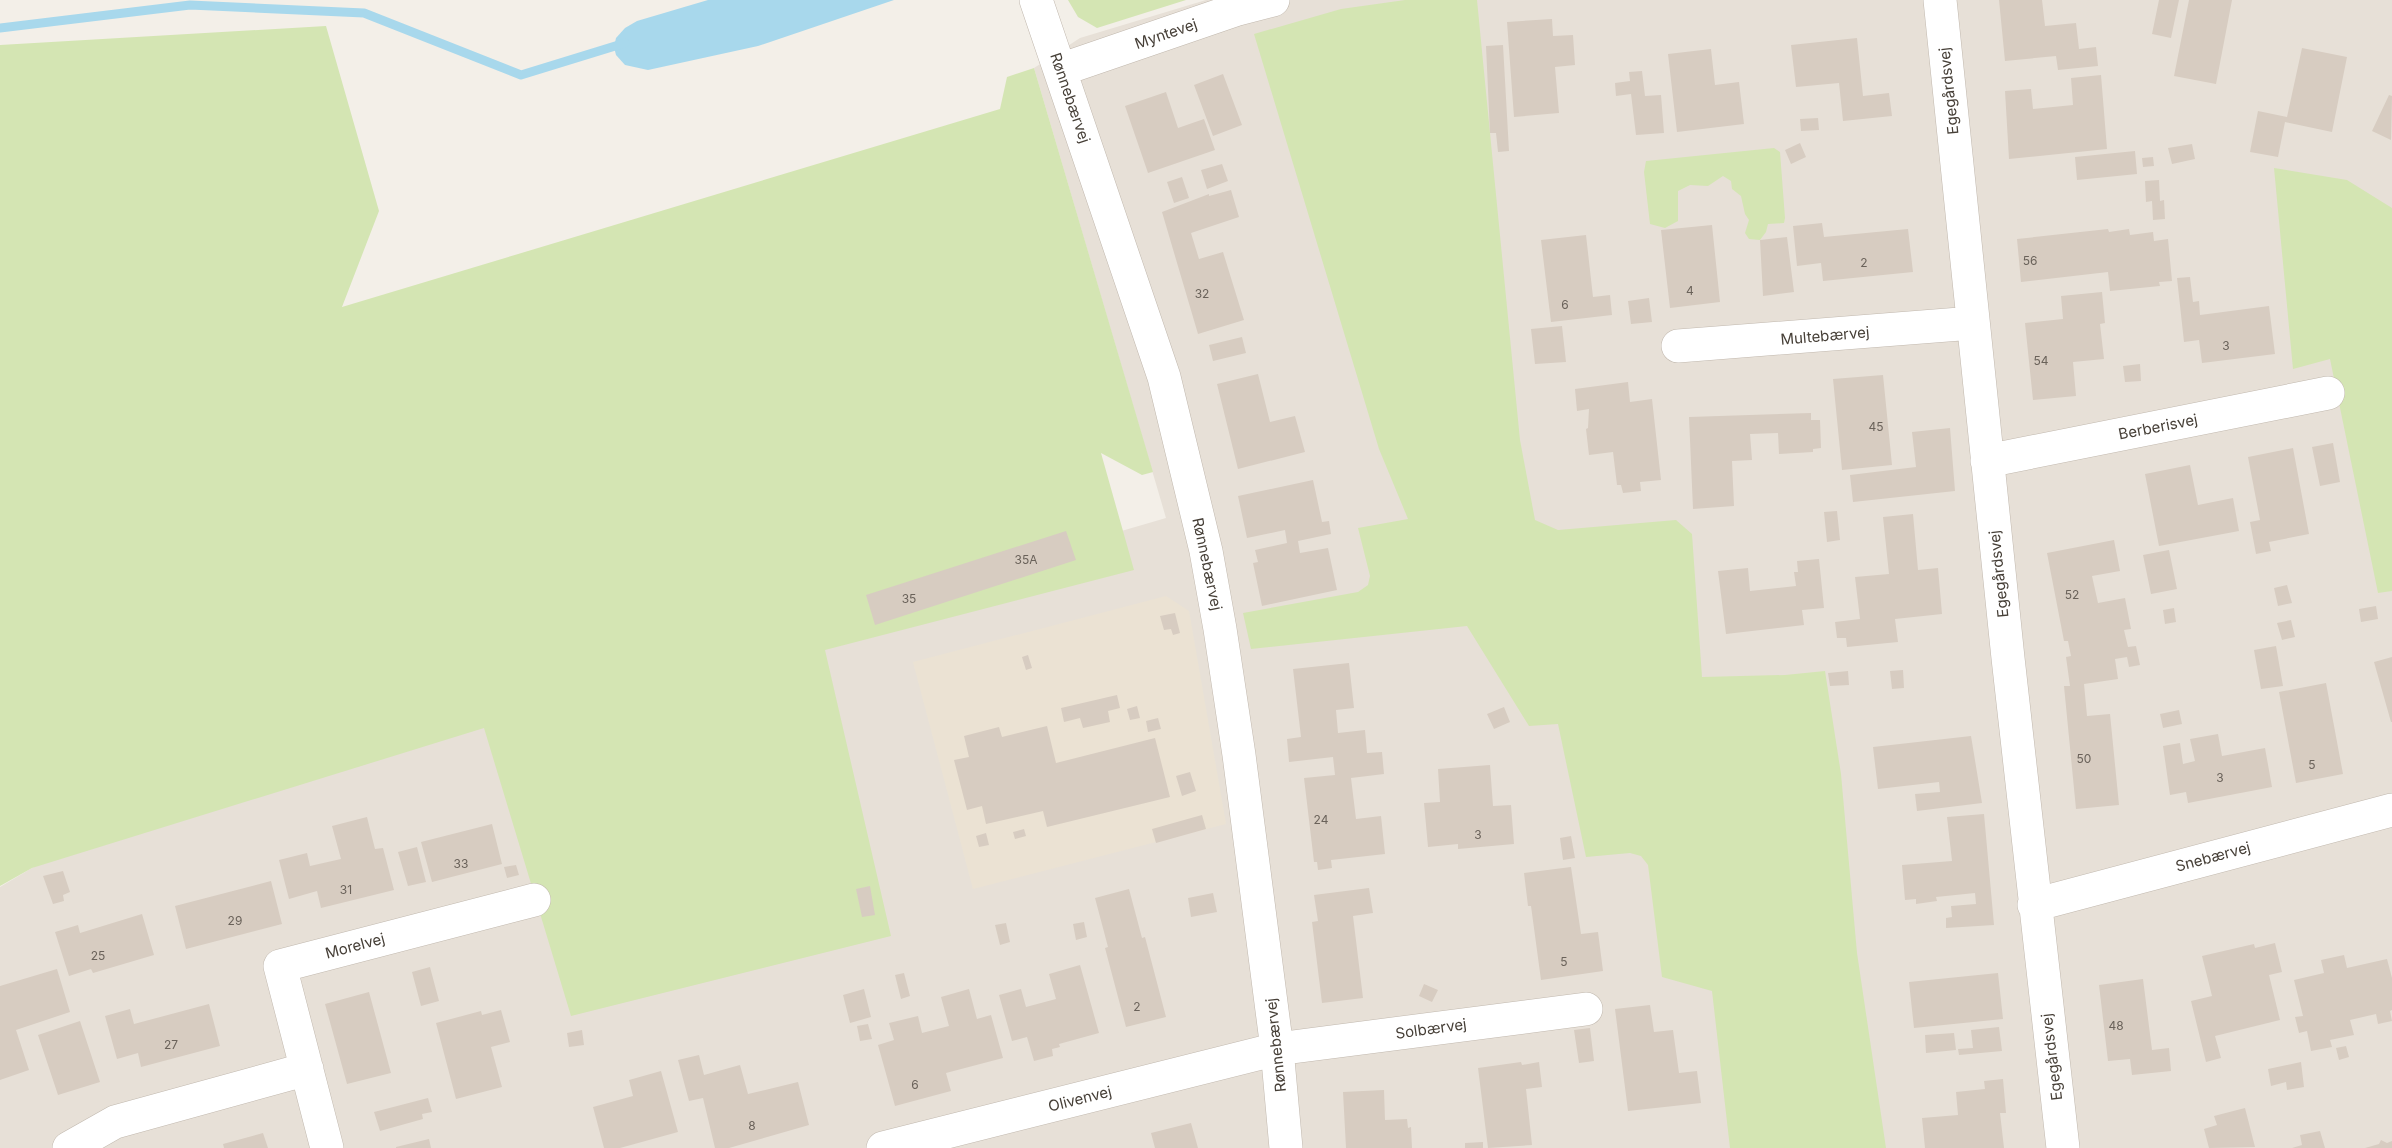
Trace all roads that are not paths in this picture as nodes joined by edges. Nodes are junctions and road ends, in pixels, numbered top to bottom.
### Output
1 (1036, 0) edge
2 (1273, 0) edge
3 (1940, 0) edge
4 (1060, 70) junction
5 (1973, 323) junction
6 (1678, 346) dead end
7 (2328, 393) dead end
8 (1987, 461) junction
9 (2392, 810) edge
10 (534, 900) dead end
11 (2034, 905) junction
12 (1586, 1009) dead end
13 (1277, 1049) junction
14 (307, 1069) junction
15 (69, 1148) edge
16 (327, 1148) edge
17 (883, 1148) edge
18 (1286, 1148) edge
19 (2063, 1148) edge

1 - 4 street, Rønnebærvej
2 - 4 street, Myntevej
3 - 5 street, Egegårdsvej
4 - 13 street, Rønnebærvej
5 - 6 street, Multebærvej
5 - 8 street, Egegårdsvej
7 - 8 street, Berberisvej
8 - 11 street, Egegårdsvej
9 - 11 street, Snebærvej
10 - 14 street, Morelvej
11 - 19 street, Egegårdsvej
12 - 13 street, Solbærvej
13 - 17 street, Olivenvej
13 - 18 street, Rønnebærvej
14 - 15 street
14 - 16 street, Morelvej

